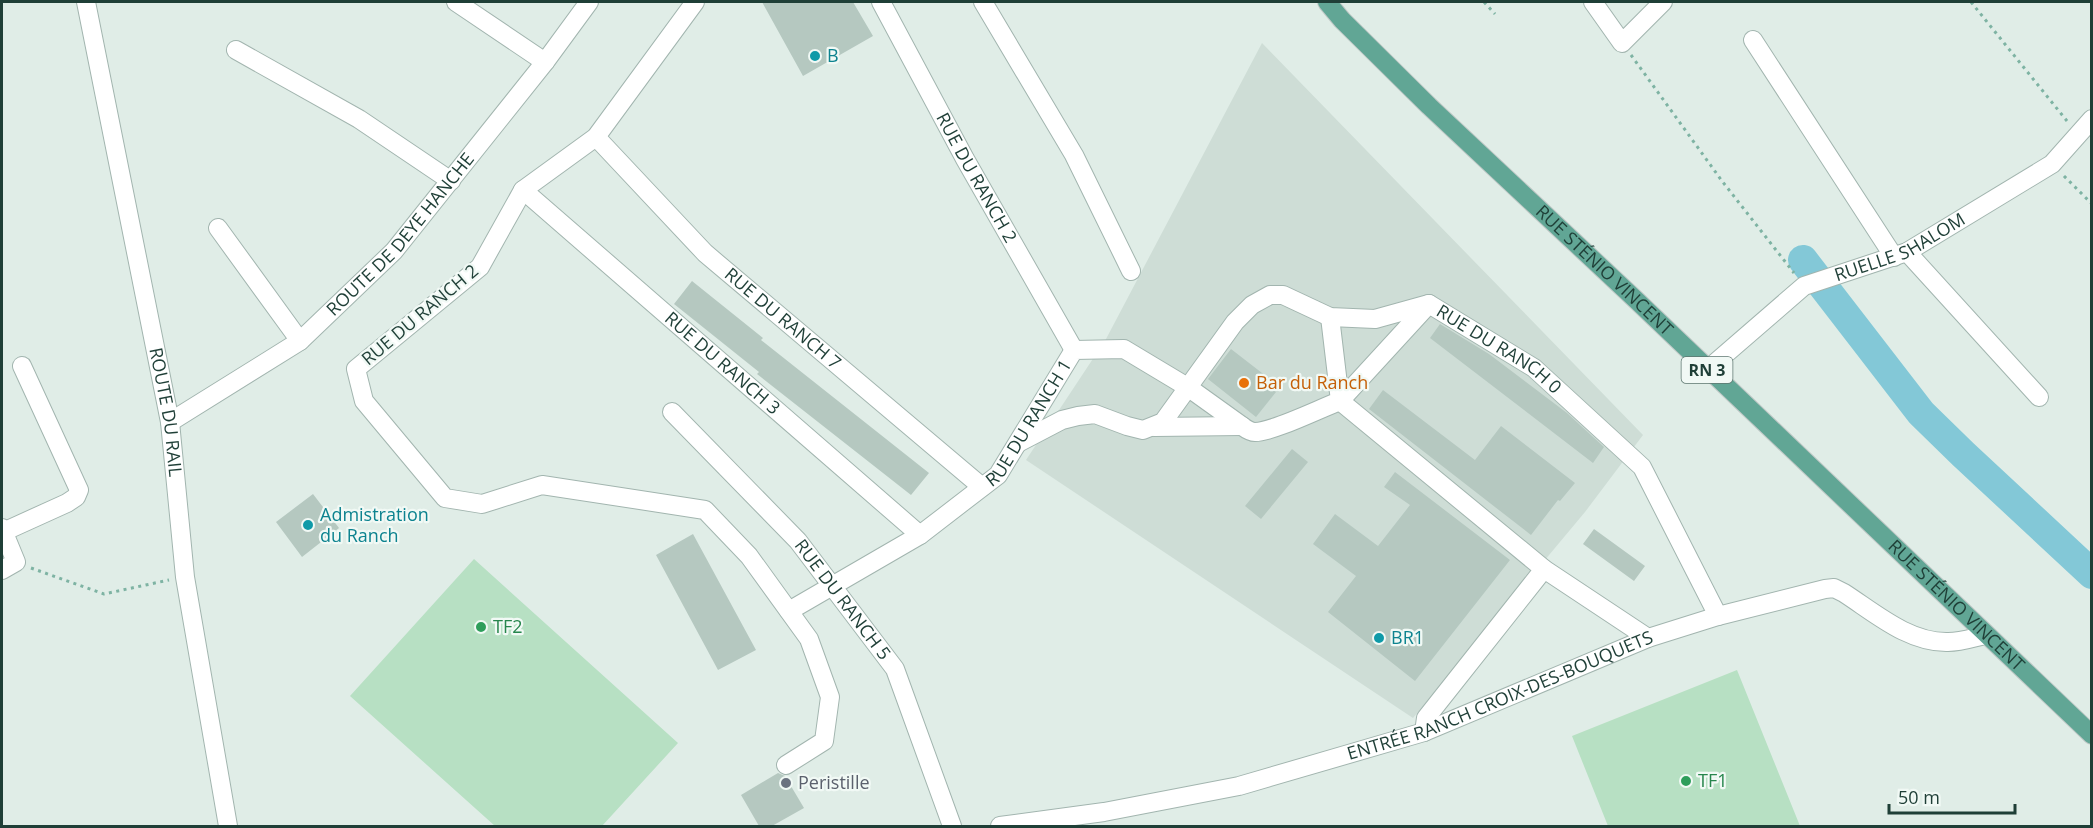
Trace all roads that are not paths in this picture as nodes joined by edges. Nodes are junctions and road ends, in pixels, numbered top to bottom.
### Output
1 (86, 2) edge
2 (456, 2) edge
3 (589, 2) edge
4 (695, 2) edge
5 (881, 2) edge
6 (982, 2) edge
7 (1327, 2) edge
8 (1593, 2) edge
9 (1663, 2) edge
10 (1753, 40) dead end
11 (236, 50) dead end
12 (545, 62) junction
13 (2091, 119) edge
14 (596, 136) junction
15 (451, 181) junction
16 (523, 190) junction
17 (218, 228) dead end
18 (1901, 254) junction
19 (1131, 271) dead end
20 (1429, 304) junction
21 (1330, 318) junction
22 (300, 341) junction
23 (1074, 350) junction
24 (22, 366) dead end
25 (1707, 370) junction
26 (1189, 388) junction
27 (2039, 397) dead end
28 (1340, 401) junction
29 (672, 412) dead end
30 (170, 422) junction
31 (1242, 426) junction
32 (1154, 427) junction
33 (1017, 444) junction
34 (982, 487) junction
35 (2, 530) edge
36 (920, 535) junction
37 (9, 566) edge
38 (1544, 569) junction
39 (831, 585) junction
40 (789, 611) junction
41 (1718, 616) junction
42 (1984, 635) junction
43 (1648, 638) junction
44 (1424, 732) junction
45 (2091, 735) edge
46 (786, 765) dead end
47 (1100, 820) edge
48 (228, 826) edge
49 (952, 826) edge
50 (1000, 826) edge

1 - 30 street, ROUTE DU RAIL
2 - 12 street
3 - 12 street, ROUTE DE DEYE HANCHE
4 - 14 street, RUE DU RANCH 2
5 - 23 street, RUE DU RANCH 2
6 - 19 street
7 - 25 main road, RUE STÉNIO VINCENT / RN 3
8 - 9 street
10 - 18 street
11 - 15 street
12 - 15 street, ROUTE DE DEYE HANCHE
13 - 18 street, RUELLE SHALOM
14 - 16 street, RUE DU RANCH 2
14 - 34 street, RUE DU RANCH 7
15 - 22 street, ROUTE DE DEYE HANCHE
16 - 36 street, RUE DU RANCH 3
16 - 40 street, RUE DU RANCH 2
17 - 22 street
18 - 25 street, RUELLE SHALOM
18 - 27 street
20 - 21 street
20 - 28 street, RUE DU RANCH 0
20 - 41 street, RUE DU RANCH 0
21 - 26 street
21 - 28 street
22 - 30 street, ROUTE DE DEYE HANCHE
23 - 26 street, RUE DU RANCH 1
23 - 33 street, RUE DU RANCH 1
24 - 35 street
25 - 42 main road, RUE STÉNIO VINCENT / RN 3
26 - 31 street, RUE DU RANCH 1
26 - 32 street
28 - 31 street
28 - 38 street
29 - 39 street, RUE DU RANCH 5
30 - 48 street, ROUTE DU RAIL
31 - 32 street
32 - 33 street
33 - 34 street, RUE DU RANCH 1
34 - 36 street, RUE DU RANCH 1
35 - 37 street
36 - 39 street, RUE DU RANCH 1
38 - 43 street
38 - 44 street
39 - 40 street, RUE DU RANCH 1
39 - 49 street, RUE DU RANCH 5
40 - 46 street
41 - 42 street, ENTRÉE RANCH CROIX-DES-BOUQUETS
41 - 43 street, ENTRÉE RANCH CROIX-DES-BOUQUETS
42 - 45 main road, RUE STÉNIO VINCENT / RN 3
43 - 44 street, ENTRÉE RANCH CROIX-DES-BOUQUETS
44 - 47 street, ENTRÉE RANCH CROIX-DES-BOUQUETS
47 - 50 street, ENTRÉE RANCH CROIX-DES-BOUQUETS

